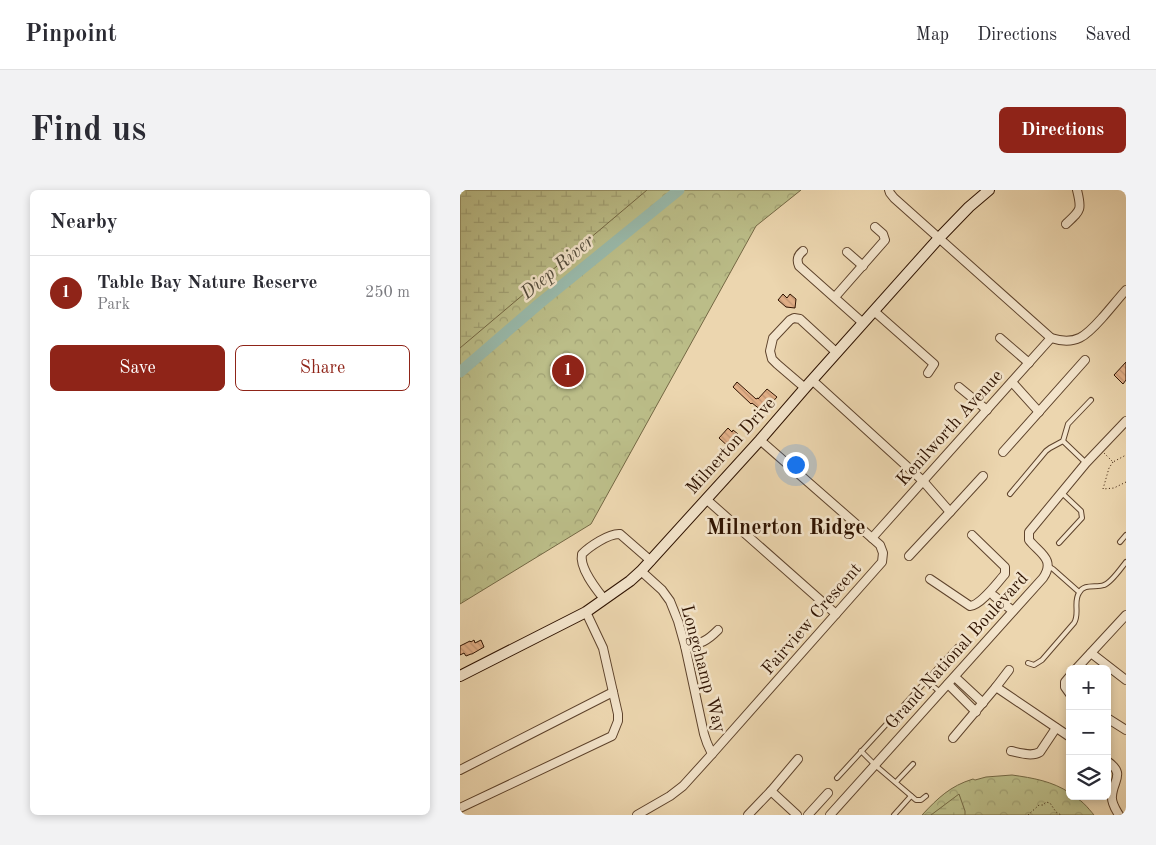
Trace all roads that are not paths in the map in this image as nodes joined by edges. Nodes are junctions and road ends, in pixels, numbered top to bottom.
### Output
1 (889, 190) edge
2 (990, 190) edge
3 (1077, 190) edge
4 (1066, 224) dead end
5 (875, 227) dead end
6 (939, 238) junction
7 (803, 251) dead end
8 (848, 252) dead end
9 (863, 266) junction
10 (1126, 290) edge
11 (836, 297) junction
12 (874, 310) junction
13 (863, 323) junction
14 (1000, 338) dead end
15 (1051, 338) junction
16 (837, 353) junction
17 (1085, 360) dead end
18 (1028, 363) junction
19 (928, 373) dead end
20 (1012, 382) junction
21 (808, 384) junction
22 (958, 387) dead end
23 (1091, 400) dead end
24 (987, 410) junction
25 (1039, 412) junction
26 (1126, 421) edge
27 (1126, 431) edge
28 (1114, 435) junction
29 (760, 440) junction
30 (1063, 441) junction
31 (1003, 452) dead end
32 (1086, 463) junction
33 (983, 476) dead end
34 (923, 481) junction
35 (1062, 493) junction
36 (1010, 494) dead end
37 (706, 499) junction
38 (950, 512) junction
39 (972, 535) dead end
40 (1126, 535) edge
41 (872, 538) junction
42 (1059, 542) dead end
43 (1120, 542) dead end
44 (909, 556) dead end
45 (651, 561) junction
46 (1126, 562) edge
47 (1048, 566) junction
48 (641, 571) junction
49 (930, 579) dead end
50 (1079, 592) junction
51 (993, 593) junction
52 (604, 599) junction
53 (1013, 611) junction
54 (586, 612) junction
55 (836, 614) junction
56 (1126, 615) edge
57 (1120, 622) junction
58 (1126, 628) edge
59 (718, 630) dead end
60 (685, 646) junction
61 (957, 647) dead end
62 (1091, 653) junction
63 (1028, 663) dead end
64 (1080, 665) edge
65 (1008, 670) dead end
66 (460, 676) edge
67 (954, 677) junction
68 (1126, 680) edge
69 (927, 681) junction
70 (948, 684) junction
71 (996, 687) junction
72 (613, 692) junction
73 (940, 692) junction
74 (983, 703) junction
75 (904, 705) dead end
76 (976, 712) junction
77 (893, 717) dead end
78 (1111, 721) edge
79 (1056, 728) junction
80 (1126, 730) edge
81 (1066, 734) edge
82 (953, 738) dead end
83 (1011, 751) dead end
84 (862, 753) junction
85 (712, 754) junction
86 (798, 759) dead end
87 (913, 764) dead end
88 (1111, 764) edge
89 (875, 765) junction
90 (460, 770) edge
91 (837, 778) dead end
92 (896, 782) junction
93 (771, 791) junction
94 (828, 793) dead end
95 (911, 796) junction
96 (926, 796) dead end
97 (460, 808) edge
98 (637, 815) edge
99 (748, 815) edge
100 (797, 815) edge
101 (808, 815) edge
102 (830, 815) edge
103 (894, 815) edge
104 (1119, 815) edge

1 - 6 street
2 - 6 street, Milnerton Drive
3 - 4 street
5 - 9 street
6 - 12 street, Milnerton Drive
6 - 15 street
7 - 11 street
8 - 9 street
9 - 11 street
10 - 15 street
11 - 13 street
12 - 13 street, Milnerton Drive
12 - 19 street
13 - 16 street, Milnerton Drive
14 - 18 street
15 - 18 street, Kenilworth Avenue
16 - 21 street, Milnerton Drive
16 - 21 street
17 - 25 street
18 - 20 street, Kenilworth Avenue
20 - 24 street, Kenilworth Avenue
20 - 25 street
21 - 29 street, Milnerton Drive
21 - 34 street
22 - 24 street
23 - 30 lane
24 - 34 street, Kenilworth Avenue
25 - 31 street
26 - 28 street, Grand National Boulevard
27 - 28 street, Grand National Boulevard
28 - 32 street, Grand National Boulevard
29 - 37 street, Milnerton Drive
29 - 41 street, Fairview Crescent
30 - 32 lane
30 - 36 lane
32 - 35 street, Grand National Boulevard
33 - 38 street
34 - 38 street
34 - 41 street, Kenilworth Avenue
35 - 42 lane
35 - 47 street, Grand National Boulevard
37 - 45 street, Milnerton Drive
37 - 55 street
38 - 44 street
39 - 51 street
40 - 43 lane
41 - 55 street, Fairview Crescent
45 - 48 street, Milnerton Drive
45 - 52 street
46 - 50 lane
47 - 50 lane
47 - 53 street, Grand National Boulevard
48 - 52 street, Milnerton Drive
48 - 60 street, Longchamp Way
49 - 51 street
50 - 63 lane
51 - 53 street
52 - 54 street, Milnerton Drive
53 - 67 street, Grand National Boulevard
54 - 66 street, Milnerton Drive
54 - 72 street
55 - 85 street, Fairview Crescent
56 - 57 street
57 - 58 street
57 - 62 street
59 - 60 street
60 - 85 street, Longchamp Way
61 - 69 lane
62 - 64 street
62 - 68 street
65 - 71 street
67 - 70 street, Grand National Boulevard
67 - 74 street
69 - 73 lane
69 - 75 lane
70 - 73 street, Grand National Boulevard
70 - 76 street
71 - 74 street
71 - 79 street
72 - 90 street
72 - 97 street
73 - 89 street, Grand National Boulevard
74 - 76 street
76 - 82 street
77 - 84 lane
78 - 80 street
79 - 81 street
79 - 83 street
84 - 89 lane
84 - 91 lane
85 - 98 street, Fairview Crescent
86 - 93 street
87 - 92 lane
88 - 104 street
89 - 92 lane
89 - 102 street, Grand National Boulevard
92 - 95 lane
93 - 99 street
93 - 100 street
94 - 101 street
95 - 96 lane
95 - 103 lane

